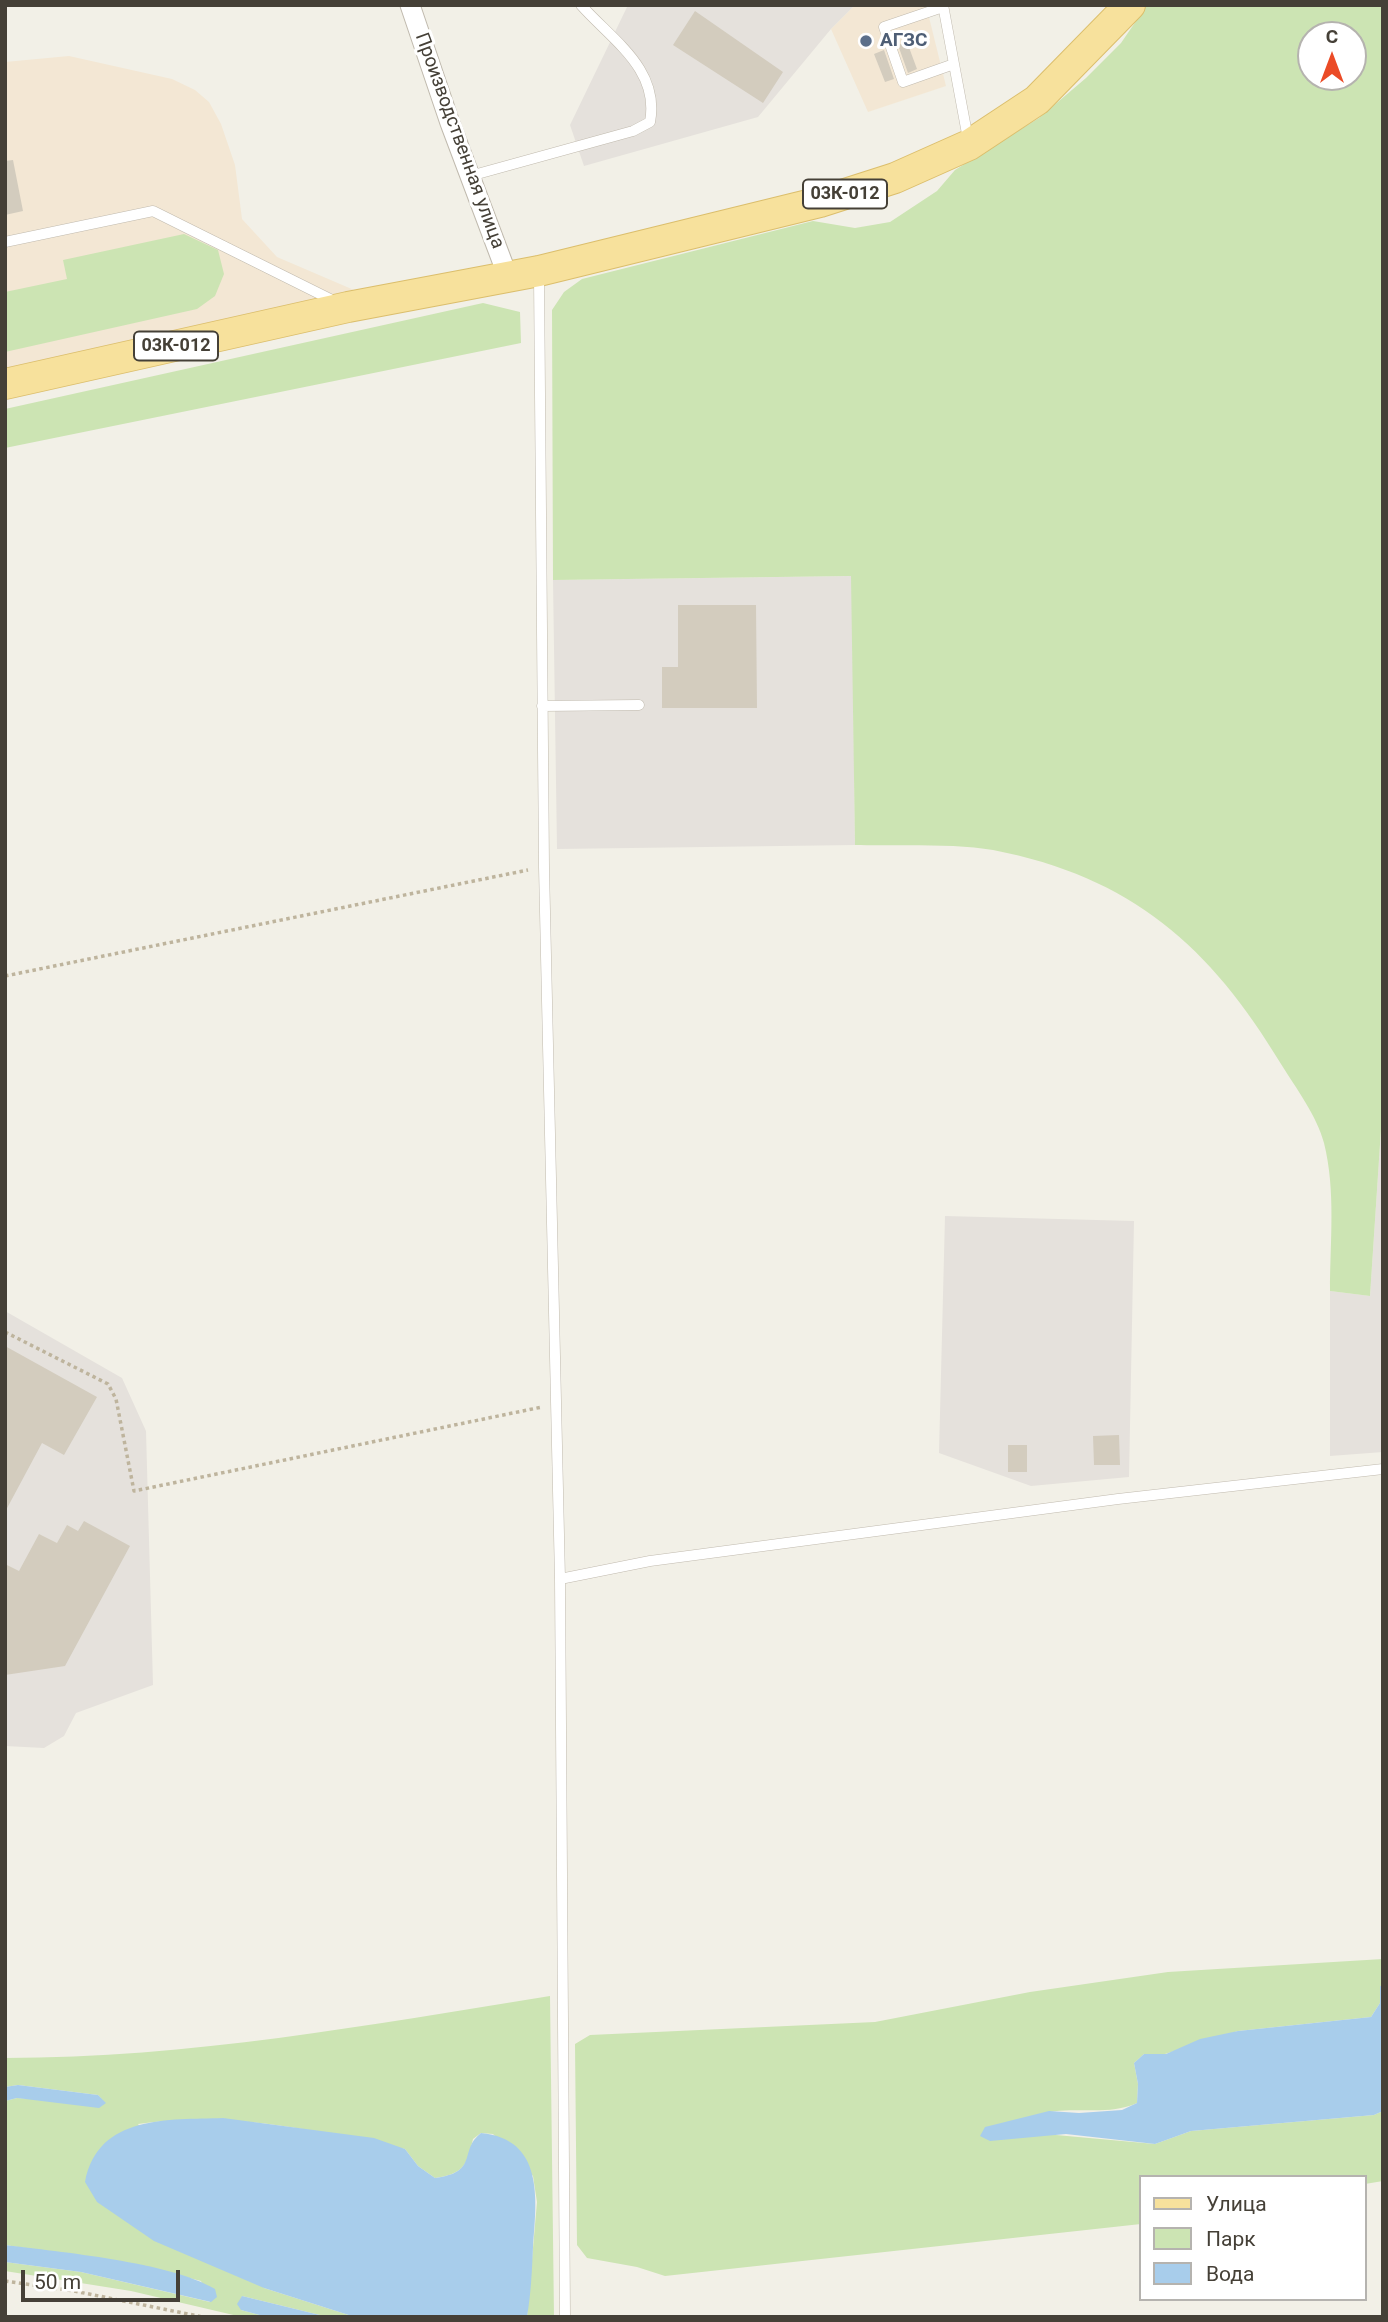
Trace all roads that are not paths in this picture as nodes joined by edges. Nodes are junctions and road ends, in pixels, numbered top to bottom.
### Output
1 (410, 5) edge
2 (581, 5) edge
3 (1130, 5) edge
4 (943, 6) edge
5 (954, 64) junction
6 (969, 145) junction
7 (470, 176) junction
8 (5, 242) edge
9 (539, 271) junction
10 (508, 277) junction
11 (348, 307) junction
12 (5, 384) edge
13 (639, 705) dead end
14 (542, 706) junction
15 (1383, 1469) edge
16 (560, 1579) junction
17 (565, 2317) edge

1 - 7 street, Производственная улица
2 - 7 lane
3 - 6 main road, 03К-012
4 - 5 lane
4 - 5 lane
5 - 6 lane
6 - 9 main road, 03К-012
7 - 10 street, Производственная улица
8 - 11 lane
9 - 10 main road, 03К-012
9 - 14 lane
10 - 11 main road, 03К-012
11 - 12 main road, 03К-012
13 - 14 lane
14 - 16 lane
15 - 16 lane
16 - 17 lane

